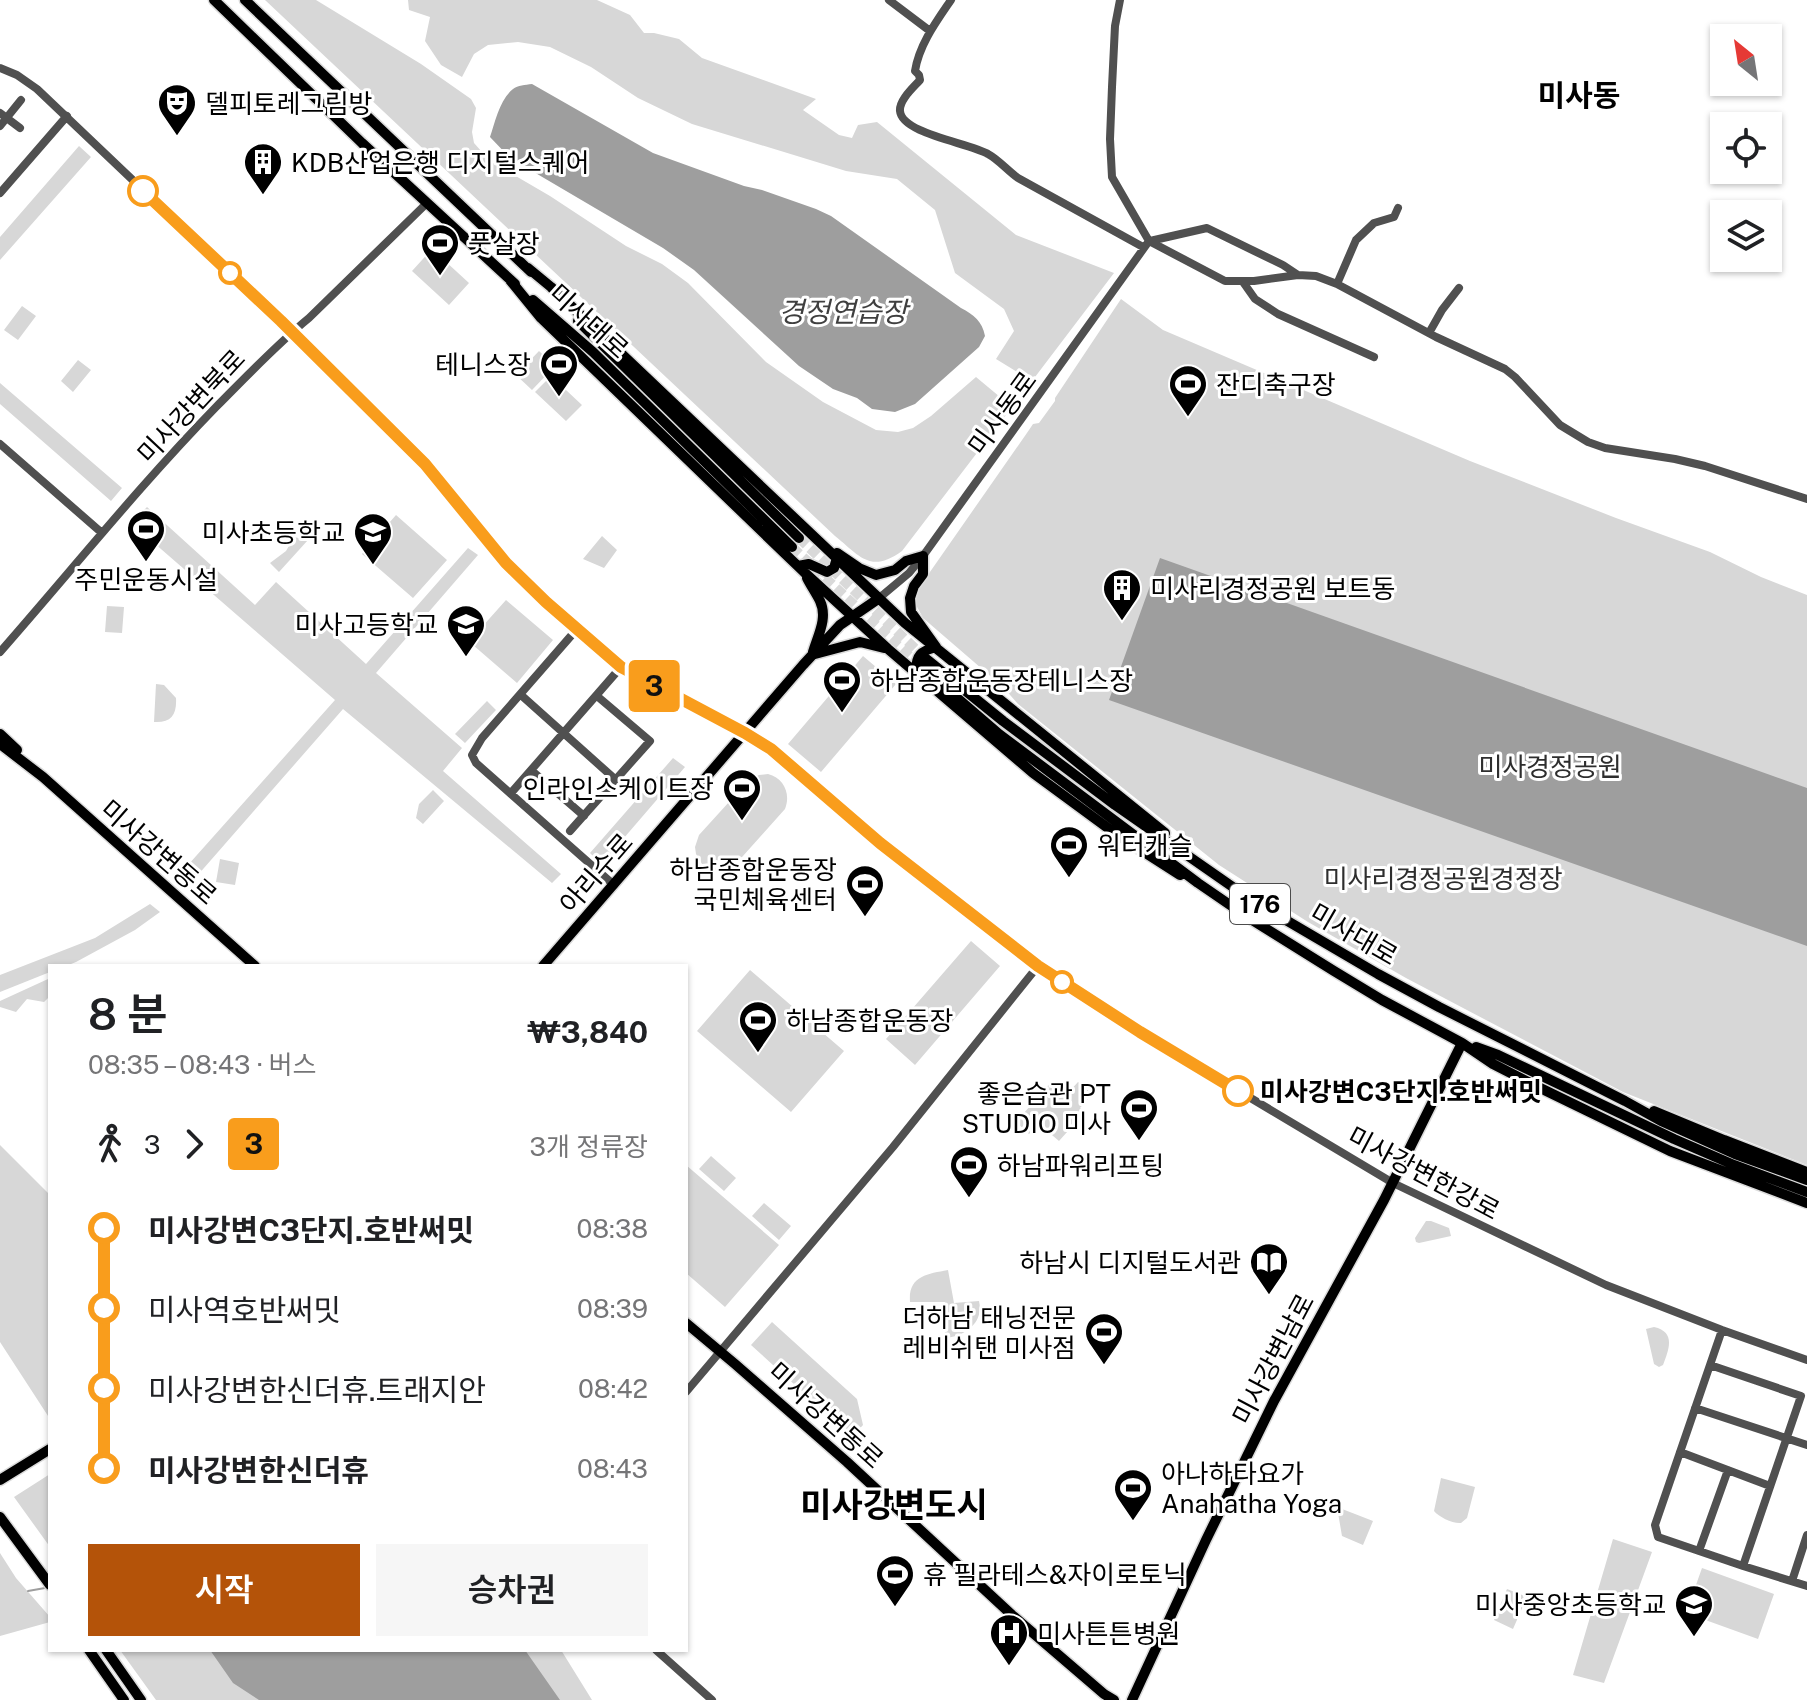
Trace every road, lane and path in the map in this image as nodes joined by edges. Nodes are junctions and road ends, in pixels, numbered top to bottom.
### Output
1 (214, 0) edge
2 (245, 0) edge
3 (889, 0) edge
4 (951, 0) edge
5 (1120, 0) edge
6 (930, 31) junction
7 (0, 68) edge
8 (21, 100) dead end
9 (4, 115) edge
10 (67, 116) junction
11 (0, 126) edge
12 (20, 128) dead end
13 (0, 174) edge
14 (9, 182) junction
15 (0, 193) edge
16 (427, 203) junction
17 (1398, 208) dead end
18 (1146, 244) junction
19 (528, 268) junction
20 (1298, 275) junction
21 (510, 280) junction
22 (1243, 282) junction
23 (1337, 284) junction
24 (1459, 288) dead end
25 (292, 332) junction
26 (1429, 333) junction
27 (1374, 357) dead end
28 (0, 444) edge
29 (1807, 499) edge
30 (102, 533) junction
31 (825, 546) junction
32 (923, 556) junction
33 (837, 558) junction
34 (801, 569) junction
35 (878, 599) junction
36 (852, 616) junction
37 (577, 629) junction
38 (936, 647) junction
39 (888, 649) junction
40 (0, 652) edge
41 (813, 654) junction
42 (920, 666) junction
43 (621, 667) junction
44 (521, 695) junction
45 (597, 696) junction
46 (563, 732) junction
47 (745, 733) junction
48 (0, 734) edge
49 (0, 744) edge
50 (0, 751) edge
51 (34, 770) junction
52 (531, 770) junction
53 (616, 780) junction
54 (511, 793) junction
55 (584, 816) junction
56 (570, 831) dead end
57 (1209, 871) junction
58 (614, 885) junction
59 (253, 964) edge
60 (545, 964) edge
61 (1038, 966) junction
62 (1462, 1043) junction
63 (1625, 1101) junction
64 (1807, 1172) edge
65 (1807, 1180) edge
66 (1393, 1183) junction
67 (1807, 1192) edge
68 (1807, 1203) edge
69 (688, 1325) edge
70 (1722, 1330) junction
71 (721, 1352) junction
72 (1807, 1360) edge
73 (1710, 1365) junction
74 (688, 1390) edge
75 (1695, 1408) junction
76 (1786, 1439) junction
77 (1807, 1445) edge
78 (48, 1450) edge
79 (1680, 1452) junction
80 (1728, 1470) junction
81 (0, 1480) edge
82 (1770, 1486) junction
83 (0, 1517) edge
84 (1807, 1535) edge
85 (1805, 1548) edge
86 (1699, 1551) junction
87 (1743, 1566) junction
88 (1792, 1581) junction
89 (48, 1582) edge
90 (1807, 1586) edge
91 (90, 1652) edge
92 (107, 1652) edge
93 (658, 1652) edge
94 (124, 1700) edge
95 (141, 1700) edge
96 (712, 1700) edge
97 (1114, 1700) edge
98 (1132, 1700) edge

1 - 16 main road, 미사대로
2 - 19 main road, 미사대로
3 - 6 street
4 - 6 street
5 - 18 street
6 - 18 street
7 - 10 street, 미사강변한강로
8 - 9 street
9 - 11 street
9 - 12 street
10 - 14 street
10 - 25 street, 미사강변한강로
13 - 14 street
14 - 15 street
16 - 21 main road, 미사대로
16 - 25 street, 미사강변북로
17 - 23 street
18 - 20 street
18 - 22 street
18 - 32 street, 미사동로
19 - 21 main road, 미사대로
19 - 31 main road
20 - 22 street
20 - 23 street
21 - 34 main road
22 - 27 street
23 - 26 street
24 - 26 street
25 - 30 street, 미사강변북로
25 - 37 street, 미사강변한강로
26 - 29 street
28 - 30 street
30 - 40 street, 미사강변북로
31 - 32 main road
31 - 33 main road
32 - 35 street, 미사동로
32 - 38 main road
33 - 34 main road
33 - 35 main road
34 - 36 main road
34 - 41 main road
35 - 36 main road, 아리수로
35 - 38 main road
36 - 39 main road
36 - 41 main road, 아리수로
37 - 43 street, 미사강변한강로
37 - 44 street
38 - 42 main road
38 - 57 main road
39 - 41 main road
39 - 42 main road
41 - 47 main road, 아리수로
42 - 57 main road, 미사대로 / 176
42 - 62 main road, 미사대로 / 176
43 - 45 street
43 - 47 street, 미사강변한강로
44 - 46 street
44 - 54 street
45 - 46 street
45 - 53 street
46 - 52 street
46 - 53 street
47 - 58 main road, 아리수로
47 - 61 street, 미사강변한강로
48 - 51 main road
49 - 51 main road
50 - 51 main road
51 - 59 main road, 미사강변동로
52 - 54 street
52 - 55 street
53 - 55 street
54 - 58 street
55 - 56 street
57 - 63 main road, 미사대로 / 176
58 - 60 main road, 아리수로
61 - 66 street, 미사강변한강로
61 - 71 street
62 - 66 main road, 미사강변남로
62 - 67 main road, 미사대로 / 176
62 - 68 main road, 미사대로
63 - 64 main road, 미사대로
63 - 65 main road, 미사대로 / 176
66 - 70 street, 미사강변한강로
66 - 98 main road, 미사강변남로
69 - 71 main road, 미사강변동로
70 - 72 street, 미사강변한강로
70 - 73 street
71 - 74 street
71 - 97 main road, 미사강변동로
73 - 75 street
73 - 76 street
75 - 76 street
75 - 79 street
76 - 77 street
76 - 82 street
78 - 81 main road
79 - 80 street
79 - 86 street
80 - 82 street
80 - 86 street
82 - 87 street
83 - 89 main road
84 - 85 street
85 - 88 street
86 - 87 street
87 - 88 street
88 - 90 street
91 - 94 main road
92 - 95 main road
93 - 96 street

